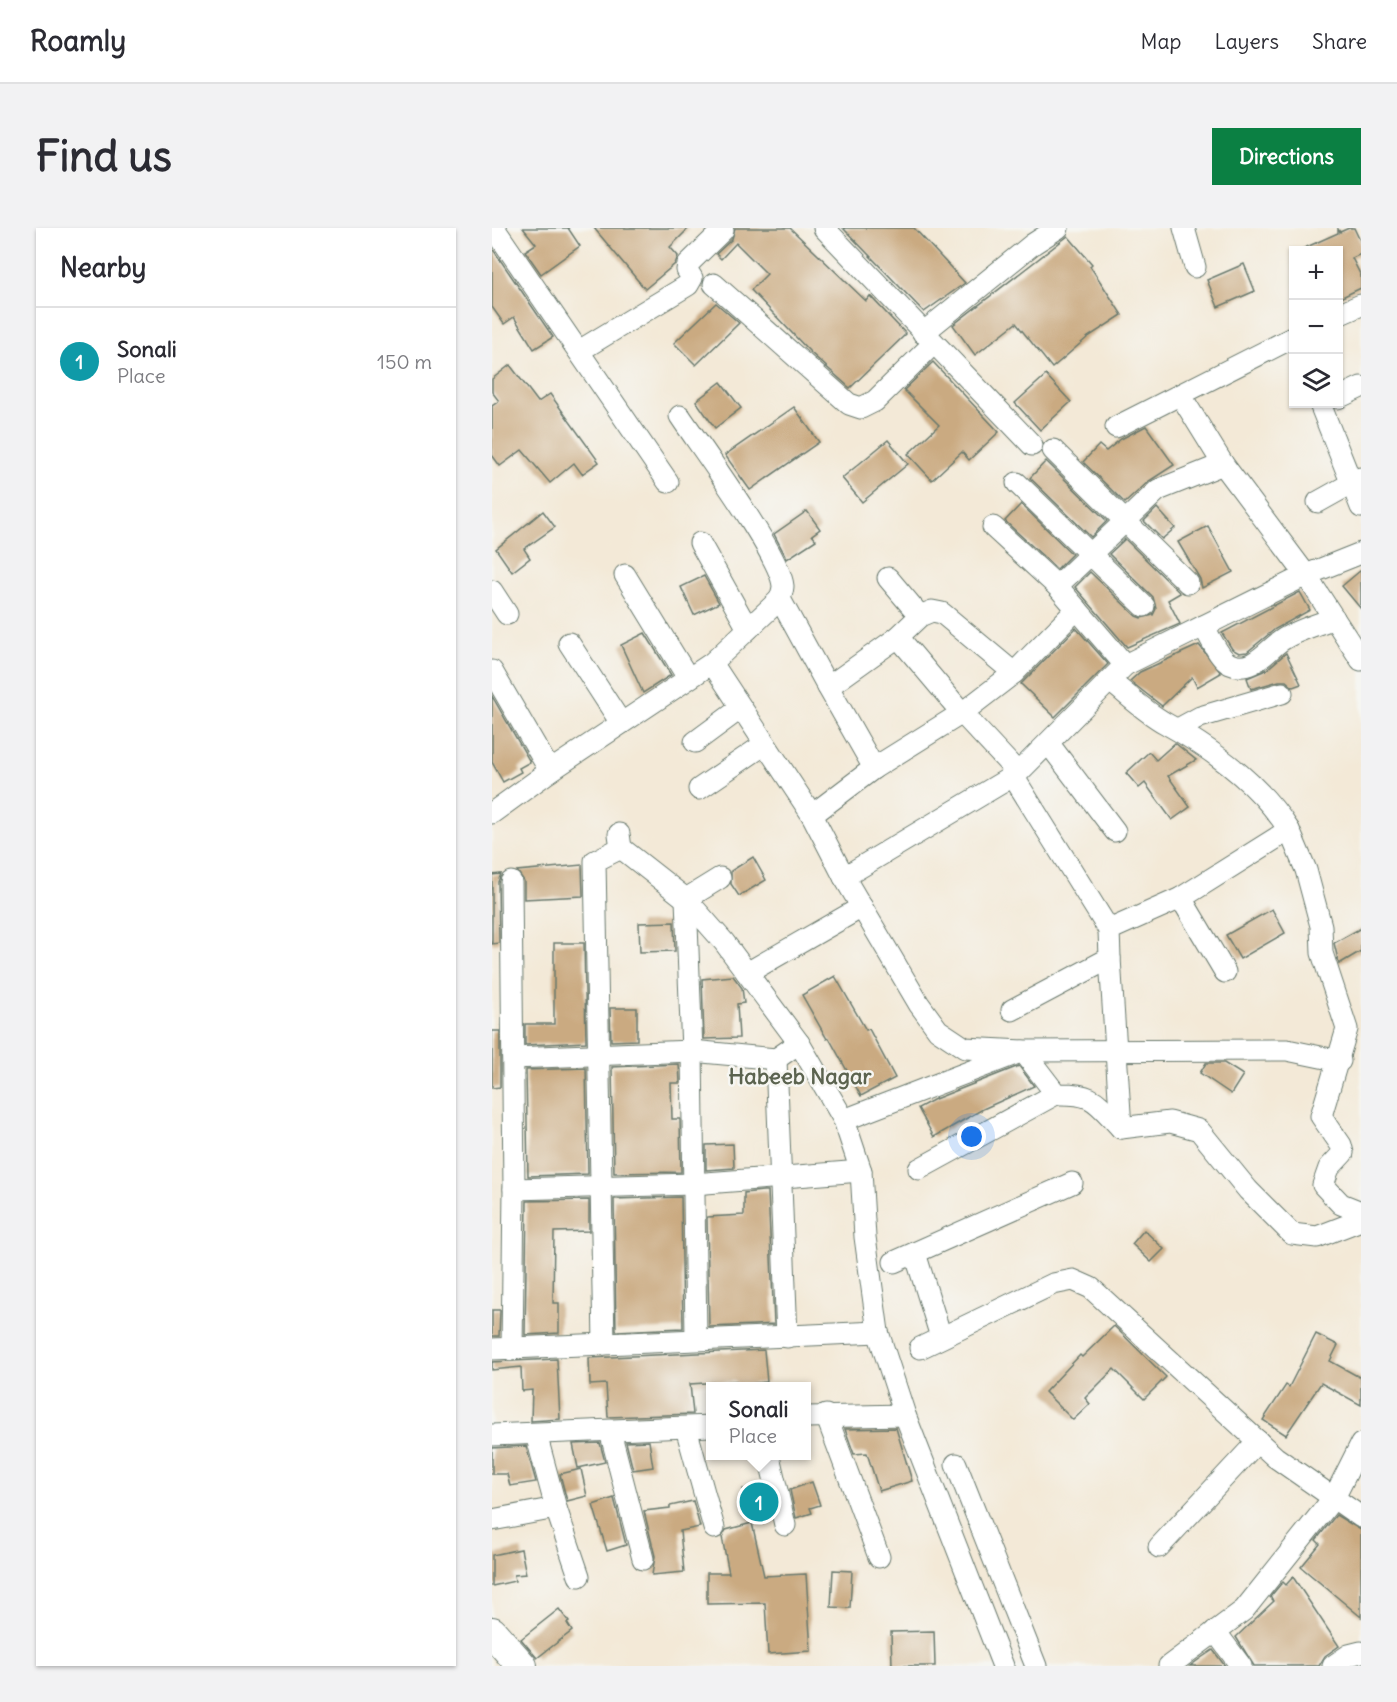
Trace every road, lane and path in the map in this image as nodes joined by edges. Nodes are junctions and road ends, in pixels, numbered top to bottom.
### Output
1 (494, 228) edge
2 (824, 228) edge
3 (1058, 228) edge
4 (1184, 228) edge
5 (723, 230) dead end
6 (1195, 267) dead end
7 (714, 284) dead end
8 (1361, 304) edge
9 (1343, 313) edge
10 (928, 338) junction
11 (1289, 342) edge
12 (579, 351) junction
13 (1361, 387) edge
14 (1343, 395) edge
15 (1181, 396) junction
16 (1328, 408) edge
17 (680, 416) dead end
18 (1116, 427) dead end
19 (1032, 445) dead end
20 (1053, 450) dead end
21 (1223, 464) junction
22 (1356, 481) edge
23 (668, 482) dead end
24 (1017, 483) dead end
25 (1318, 502) dead end
26 (1361, 507) edge
27 (1126, 521) junction
28 (993, 527) dead end
29 (700, 543) dead end
30 (1361, 553) edge
31 (1091, 554) junction
32 (625, 575) dead end
33 (1306, 575) junction
34 (888, 578) dead end
35 (1188, 583) dead end
36 (1057, 586) junction
37 (492, 591) edge
38 (780, 599) junction
39 (1144, 606) dead end
40 (1077, 609) junction
41 (507, 614) dead end
42 (920, 616) junction
43 (1334, 618) junction
44 (1203, 626) junction
45 (748, 629) junction
46 (898, 637) junction
47 (569, 643) dead end
48 (1361, 660) edge
49 (712, 663) junction
50 (1125, 665) junction
51 (1014, 674) junction
52 (687, 678) junction
53 (494, 680) edge
54 (1110, 681) junction
55 (828, 687) junction
56 (1282, 693) dead end
57 (741, 708) junction
58 (962, 713) junction
59 (621, 723) junction
60 (1178, 729) junction
61 (695, 742) dead end
62 (765, 744) junction
63 (1049, 744) junction
64 (874, 768) junction
65 (550, 771) junction
66 (1015, 774) junction
67 (699, 789) dead end
68 (492, 813) edge
69 (812, 815) junction
70 (1115, 831) dead end
71 (1289, 831) junction
72 (844, 877) junction
73 (720, 878) dead end
74 (511, 882) dead end
75 (1181, 898) junction
76 (686, 899) junction
77 (862, 907) junction
78 (1109, 930) junction
79 (1110, 958) junction
80 (1225, 972) dead end
81 (747, 973) junction
82 (1012, 1010) dead end
83 (799, 1043) junction
84 (692, 1051) junction
85 (1023, 1051) junction
86 (1117, 1051) junction
87 (599, 1056) junction
88 (513, 1058) junction
89 (776, 1059) junction
90 (1340, 1061) junction
91 (1056, 1094) junction
92 (844, 1120) junction
93 (1121, 1128) junction
94 (919, 1169) dead end
95 (861, 1171) junction
96 (783, 1179) junction
97 (1072, 1183) dead end
98 (693, 1184) junction
99 (603, 1186) junction
100 (514, 1189) junction
101 (1361, 1212) edge
102 (1361, 1220) edge
103 (915, 1253) junction
104 (894, 1262) dead end
105 (878, 1332) junction
106 (787, 1337) junction
107 (941, 1337) junction
108 (696, 1339) junction
109 (604, 1344) junction
110 (920, 1348) dead end
111 (502, 1349) edge
112 (905, 1415) junction
113 (817, 1416) edge
114 (706, 1426) edge
115 (686, 1428) junction
116 (610, 1431) junction
117 (536, 1434) junction
118 (492, 1435) edge
119 (1258, 1441) junction
120 (1361, 1444) edge
121 (770, 1460) edge
122 (956, 1464) dead end
123 (1335, 1496) junction
124 (556, 1508) junction
125 (1361, 1517) edge
126 (492, 1520) edge
127 (785, 1525) dead end
128 (714, 1528) dead end
129 (1159, 1547) dead end
130 (879, 1557) dead end
131 (643, 1559) dead end
132 (579, 1576) dead end
133 (1215, 1631) junction
134 (492, 1632) edge
135 (1361, 1652) edge
136 (510, 1663) edge
137 (1003, 1666) edge
138 (1036, 1666) edge
139 (1169, 1666) edge
140 (1241, 1666) edge
141 (1333, 1666) edge

1 - 12 street
2 - 10 street
3 - 10 street
4 - 6 street
5 - 12 street
7 - 10 street
8 - 9 street
10 - 19 street
11 - 15 street
12 - 23 street
13 - 14 street
15 - 18 street
15 - 21 street
16 - 22 street
17 - 38 street
20 - 27 street
21 - 27 street
21 - 33 street
22 - 25 street
22 - 26 street
24 - 31 street
27 - 31 street
27 - 35 street
28 - 36 street
29 - 45 street
30 - 33 street
31 - 36 street
31 - 39 street
32 - 52 street
33 - 43 street
33 - 44 street
34 - 42 street
36 - 40 street
37 - 41 street
38 - 45 street
38 - 55 street
40 - 50 street
40 - 51 street
42 - 46 street
42 - 51 street
43 - 44 street
43 - 48 street
44 - 50 street
45 - 49 street
46 - 55 street
46 - 58 street
47 - 59 street
49 - 52 street
49 - 57 street
50 - 54 street
51 - 58 street
52 - 59 street
53 - 65 street
54 - 60 street
54 - 63 street
55 - 64 street
56 - 60 street
57 - 61 street
57 - 62 street
58 - 64 street
58 - 66 street
59 - 65 street
60 - 71 street
62 - 67 street
62 - 69 street
63 - 66 street
63 - 70 street
64 - 69 street
65 - 68 street
66 - 72 street
66 - 78 street
69 - 72 street
71 - 75 street
71 - 90 street
72 - 77 street
73 - 76 street
74 - 88 street
75 - 78 street
75 - 80 street
76 - 81 street
76 - 84 street
76 - 87 street
77 - 81 street
77 - 85 street
78 - 79 street
79 - 82 street
79 - 86 street
81 - 83 street
83 - 89 street
83 - 92 street
84 - 87 street
84 - 89 street
84 - 98 street
85 - 86 street
85 - 91 street
85 - 92 street
86 - 90 street
86 - 93 street
87 - 88 street
87 - 99 street
88 - 100 street
89 - 96 street
90 - 101 street
91 - 93 street
91 - 94 street
92 - 95 street
93 - 102 street
95 - 96 street
95 - 105 street
96 - 98 street
96 - 106 street
97 - 103 street
98 - 99 street
98 - 108 street
99 - 100 street
99 - 109 street
100 - 111 street
103 - 104 street
103 - 107 street
105 - 106 street
105 - 112 street
106 - 108 street
107 - 110 street
107 - 119 street
108 - 109 street
109 - 111 street
112 - 113 street
112 - 137 street
113 - 130 street
114 - 115 street
115 - 116 street
115 - 128 street
116 - 117 street
116 - 131 street
117 - 118 street
117 - 124 street
119 - 123 street
119 - 129 street
120 - 123 street
121 - 127 street
122 - 138 street
123 - 125 street
123 - 133 street
124 - 126 street
124 - 132 street
133 - 139 street
133 - 140 street
134 - 136 street
135 - 141 street

